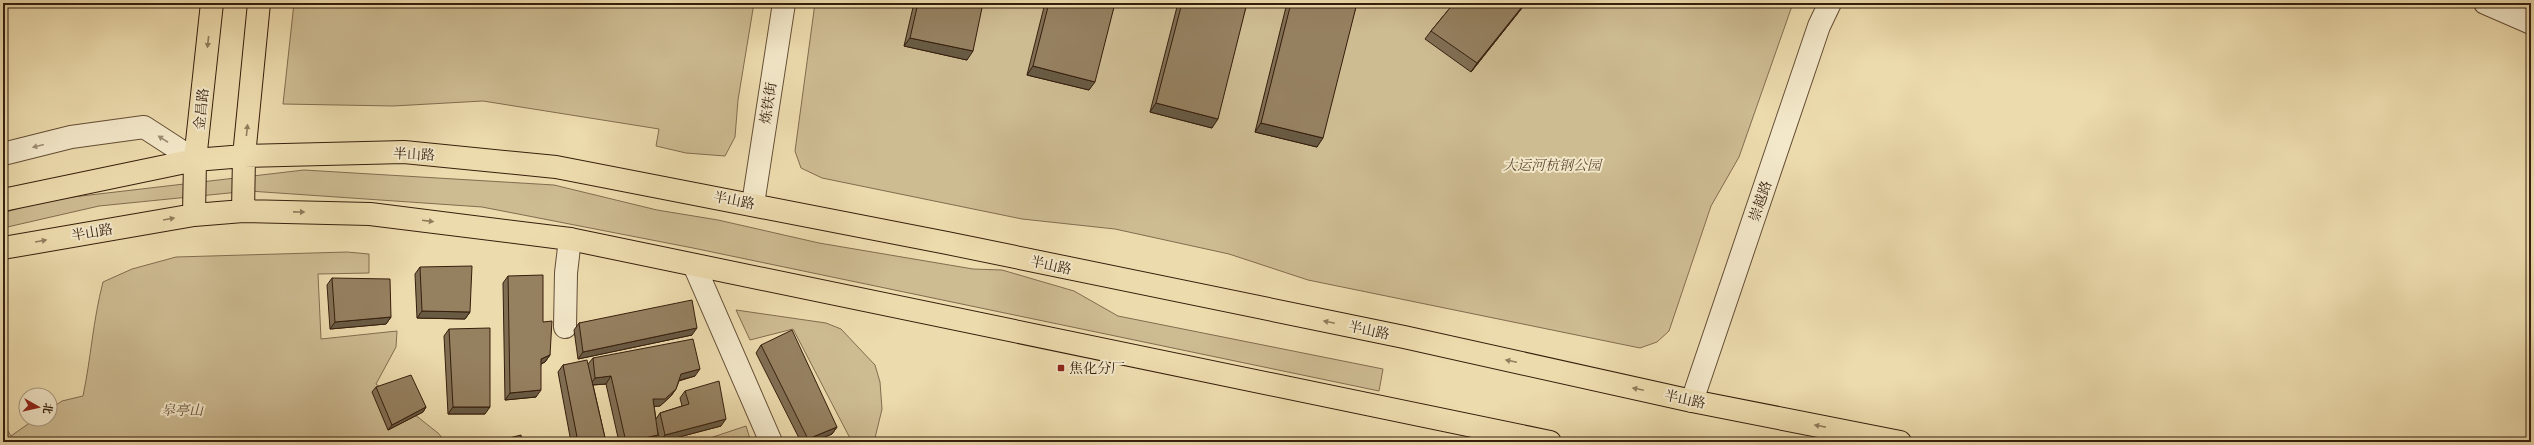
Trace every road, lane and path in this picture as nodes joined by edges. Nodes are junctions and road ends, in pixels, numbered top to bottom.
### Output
1 (212, 3) edge
2 (259, 3) edge
3 (784, 3) edge
4 (1830, 3) edge
5 (2485, 3) edge
6 (2531, 23) edge
7 (3, 154) edge
8 (244, 156) junction
9 (195, 160) junction
10 (3, 200) edge
11 (753, 204) junction
12 (243, 211) junction
13 (194, 215) junction
14 (570, 239) junction
15 (3, 248) edge
16 (694, 265) junction
17 (565, 327) dead end
18 (1692, 401) junction
19 (771, 442) edge
20 (1550, 442) edge
21 (1900, 442) edge

1 -> 9 main road, 金昌路
8 -> 2 main road
3 - 11 street, 炼铁街
4 - 18 street, 崇越路
5 - 6 street
9 -> 7 street
8 - 9 main road, 半山路
8 - 11 main road, 半山路
8 - 12 main road
9 - 10 main road, 半山路
9 - 13 main road, 金昌路
18 -> 11 main road, 半山路
12 - 13 main road, 半山路
12 -> 14 main road, 半山路
15 -> 13 main road, 半山路
14 - 16 main road, 半山路
14 - 17 street
16 - 19 street
16 - 20 main road, 半山路
21 -> 18 main road, 半山路

